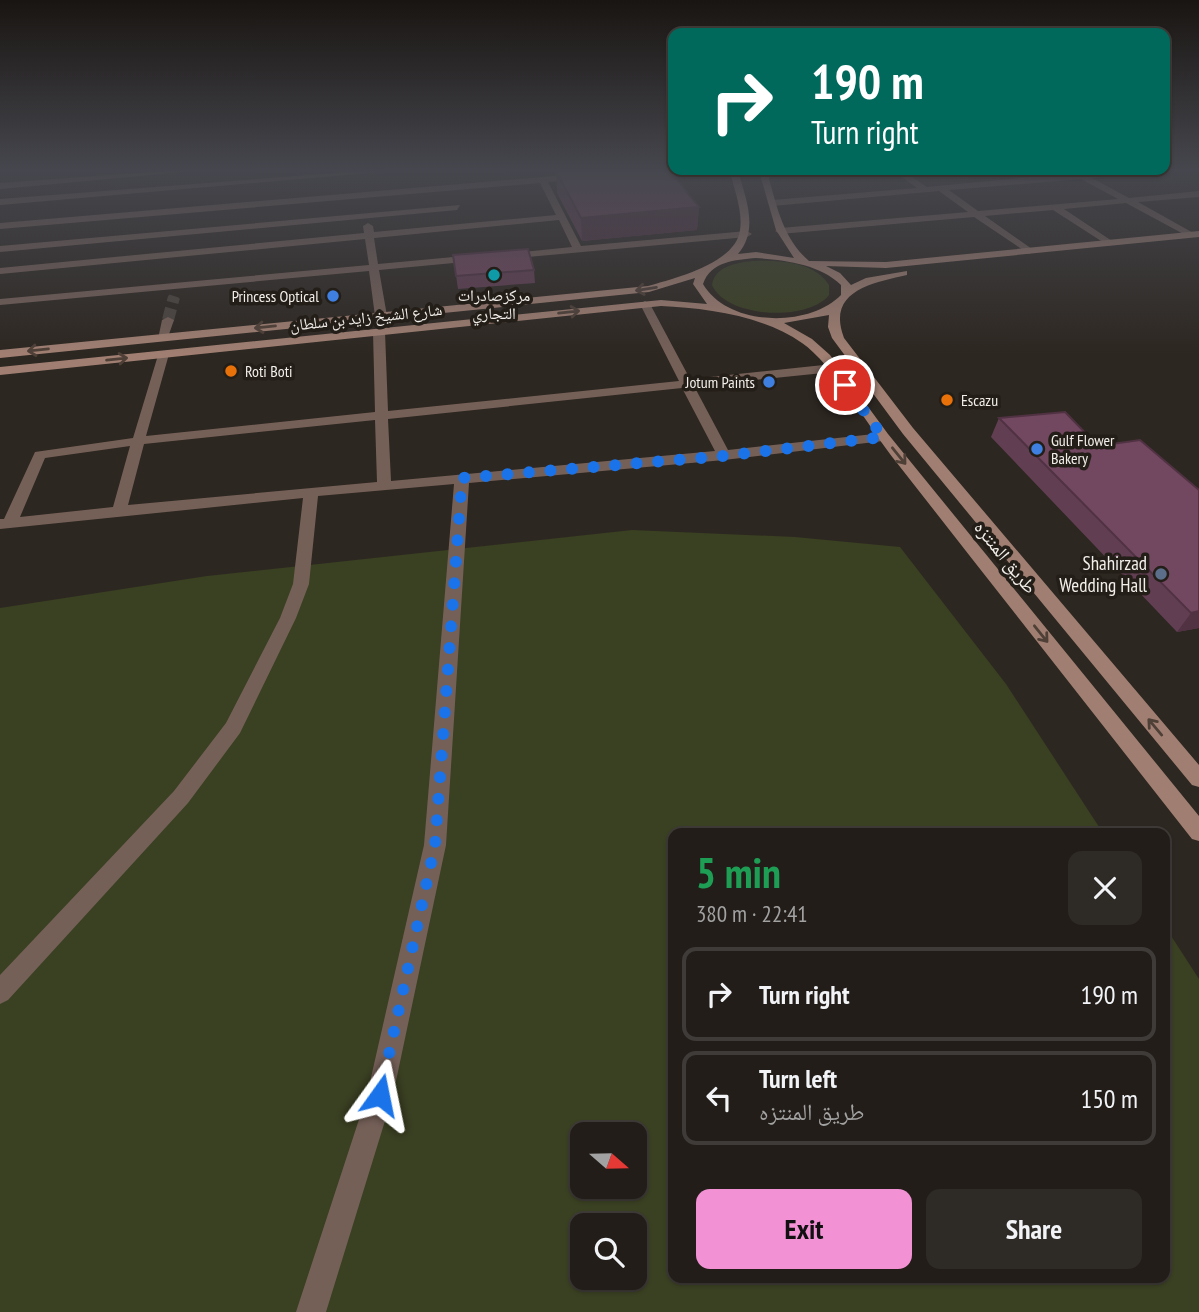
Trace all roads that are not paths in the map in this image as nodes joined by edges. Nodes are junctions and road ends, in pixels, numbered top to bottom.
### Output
1 (112, 232) edge
2 (185, 232) edge
3 (187, 232) edge
4 (459, 232) edge
5 (569, 232) edge
6 (781, 232) edge
7 (1003, 232) edge
8 (1094, 232) edge
9 (1126, 232) edge
10 (747, 234) joint
11 (369, 235) junction
12 (1098, 235) junction
13 (1197, 237) edge
14 (110, 239) junction
15 (1018, 243) junction
16 (1109, 243) junction
17 (0, 249) edge
18 (579, 251) junction
19 (1029, 251) junction
20 (182, 258) junction
21 (724, 260) junction
22 (103, 261) junction
23 (808, 261) junction
24 (930, 261) junction
25 (710, 266) junction
26 (376, 267) junction
27 (0, 271) edge
28 (99, 272) dead end
29 (846, 292) junction
30 (0, 302) edge
31 (645, 304) junction
32 (835, 308) junction
33 (734, 313) junction
34 (382, 316) junction
35 (168, 320) tunnel mouth
36 (770, 320) junction
37 (379, 332) junction
38 (162, 337) junction
39 (0, 354) edge
40 (163, 354) junction
41 (833, 368) junction
42 (0, 371) edge
43 (686, 383) junction
44 (380, 416) junction
45 (883, 437) junction
46 (139, 441) junction
47 (724, 456) junction
48 (462, 478) junction
49 (384, 485) junction
50 (311, 491) junction
51 (119, 510) junction
52 (5, 524) edge
53 (1199, 779) edge
54 (1199, 832) edge
55 (0, 992) edge
56 (311, 1312) edge

1 - 14 street
2 - 14 street
3 - 20 street
4 - 11 street
5 - 18 street
6 - 23 main road
7 - 15 street
8 - 12 street
9 - 12 main road
10 - 18 street
10 - 21 main road
11 - 20 street
11 - 26 street
12 - 15 main road
12 - 16 street
13 - 16 main road
13 - 29 main road
14 - 17 street
14 - 22 street
15 - 19 street
15 - 24 main road
16 - 19 main road
18 - 26 street
19 - 24 main road
20 - 22 street
21 - 23 main road
21 - 25 main road, شارع الشيخ زايد بن سلطان
22 - 27 street
22 - 28 street
23 - 24 main road
23 - 29 main road
25 - 33 main road
25 -> 34 main road, شارع الشيخ زايد بن سلطان
26 - 30 street
26 - 34 street
29 - 32 main road
31 - 33 main road, شارع الشيخ زايد بن سلطان
37 -> 31 main road, شارع الشيخ زايد بن سلطان
31 - 43 street
32 - 36 main road
53 -> 32 main road, طريق المنتزه
33 - 36 main road, شارع الشيخ زايد بن سلطان
34 -> 38 main road, شارع الشيخ زايد بن سلطان
35 - 38 street
36 - 41 main road, طريق المنتزه
37 - 40 main road, شارع الشيخ زايد بن سلطان
37 - 44 street
38 -> 39 main road, شارع الشيخ زايد بن سلطان
42 -> 40 main road, شارع الشيخ زايد بن سلطان
40 - 46 street
41 - 43 street
41 - 45 main road, طريق المنتزه
43 - 44 street
43 - 47 street
44 - 46 street
44 - 49 street
45 - 47 street
45 -> 54 main road, طريق المنتزه
46 - 51 street
46 - 52 street
47 - 48 street
48 - 49 street
48 - 56 street
49 - 50 street
50 - 51 street
50 - 55 street
51 - 52 street

